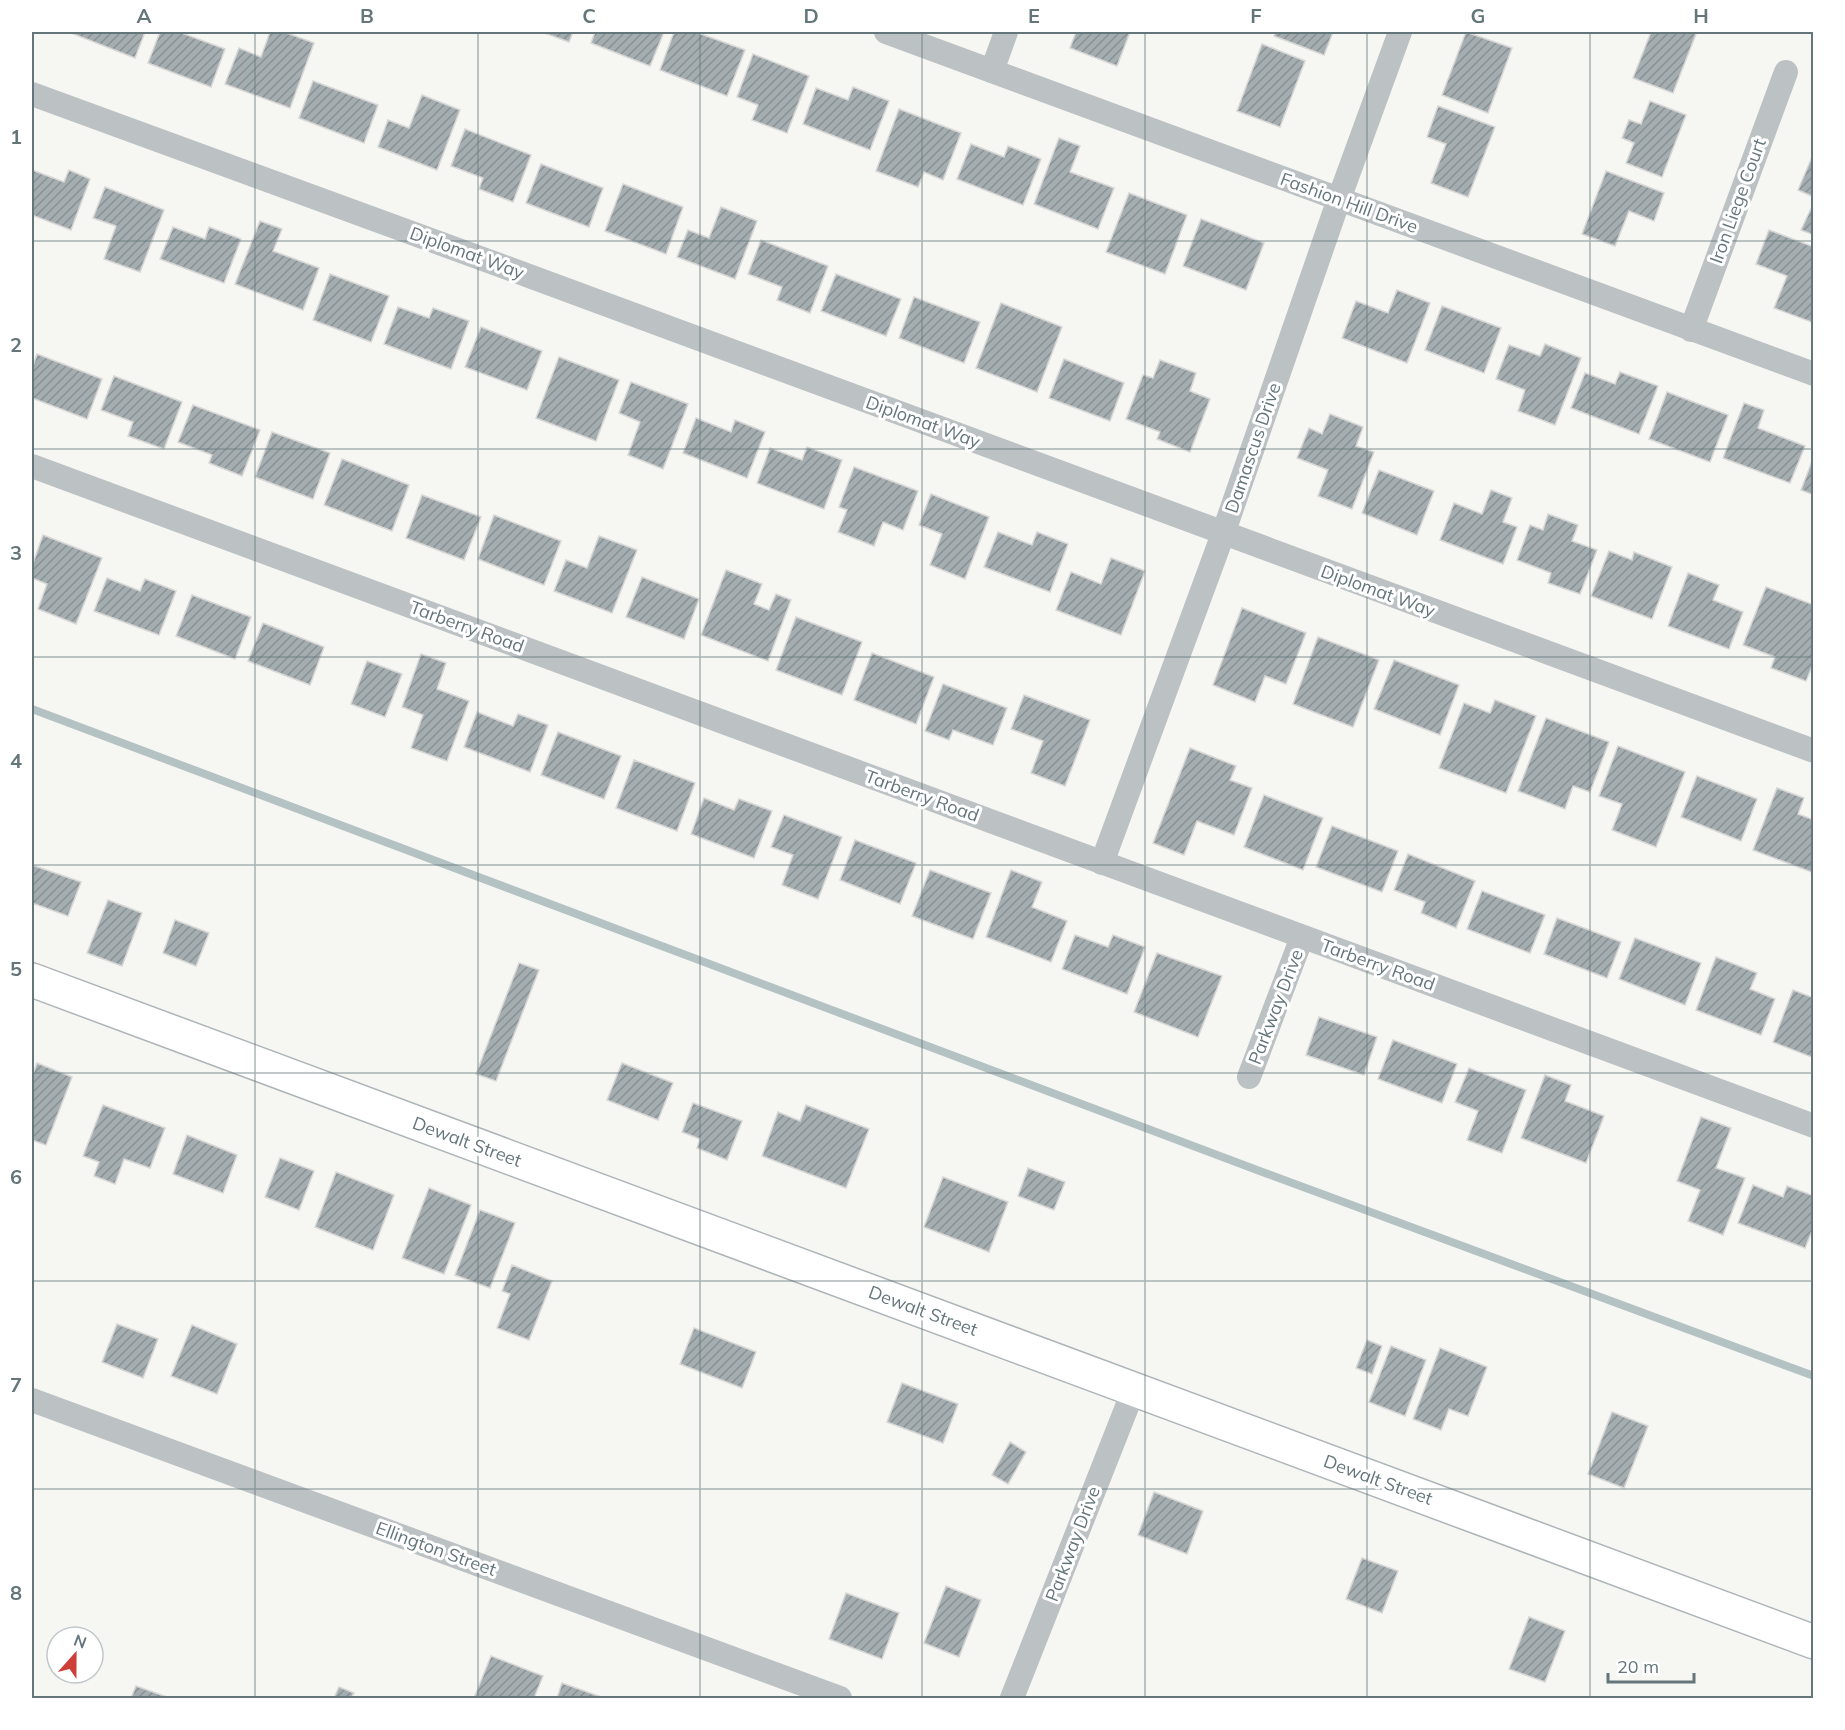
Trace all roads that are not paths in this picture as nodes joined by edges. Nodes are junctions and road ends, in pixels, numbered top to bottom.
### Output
1 (886, 32) edge
2 (1006, 32) edge
3 (1400, 32) edge
4 (992, 71) junction
5 (1785, 72) dead end
6 (32, 94) edge
7 (1339, 199) junction
8 (1691, 330) junction
9 (1814, 374) edge
10 (32, 466) edge
11 (1223, 534) junction
12 (1814, 751) edge
13 (1102, 863) junction
14 (1302, 937) junction
15 (32, 980) edge
16 (1249, 1077) dead end
17 (1814, 1126) edge
18 (1134, 1389) junction
19 (32, 1400) edge
20 (1814, 1642) edge
21 (840, 1698) edge
22 (1012, 1698) edge

1 - 4 street, Fashion Hill Drive
2 - 4 street
3 - 7 street, Damascus Drive
4 - 7 street, Fashion Hill Drive
5 - 8 street, Iron Liege Court
6 - 11 street, Diplomat Way
7 - 8 street, Fashion Hill Drive
7 - 11 street, Damascus Drive
8 - 9 street, Fashion Hill Drive
10 - 13 street, Tarberry Road
11 - 12 street, Diplomat Way
11 - 13 street, Damascus Drive
13 - 14 street, Tarberry Road
14 - 16 street, Parkway Drive
14 - 17 street, Tarberry Road
15 - 18 street, Dewalt Street
18 - 20 street, Dewalt Street
18 - 22 street, Parkway Drive
19 - 21 street, Ellington Street

